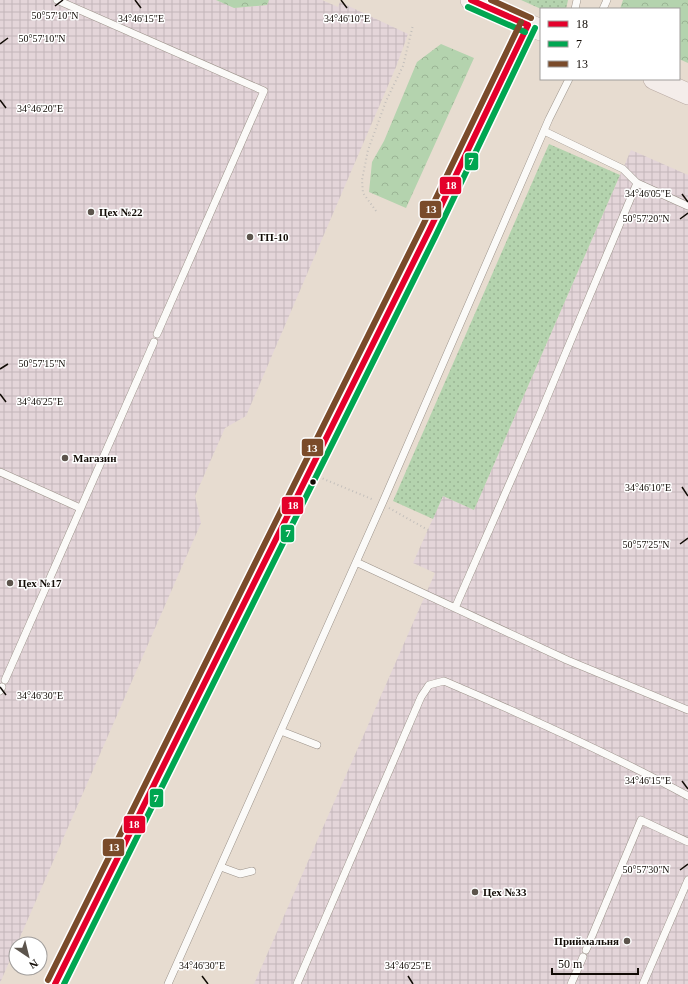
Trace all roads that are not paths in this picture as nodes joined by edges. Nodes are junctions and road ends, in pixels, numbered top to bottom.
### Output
1 (57, 0) edge
2 (471, 0) edge
3 (535, 28) edge
4 (569, 80) edge
5 (656, 80) edge
6 (688, 94) edge
7 (544, 131) junction
8 (637, 183) junction
9 (688, 206) edge
10 (157, 334) dead end
11 (154, 342) dead end
12 (0, 472) edge
13 (80, 508) junction
14 (356, 562) junction
15 (455, 608) junction
16 (5, 680) dead end
17 (688, 710) edge
18 (281, 732) junction
19 (317, 745) dead end
20 (688, 796) edge
21 (688, 842) edge
22 (221, 867) junction
23 (252, 871) dead end
24 (688, 880) edge
25 (56, 983) edge
26 (170, 984) edge
27 (297, 984) edge
28 (571, 984) edge
29 (643, 984) edge

1 - 10 lane
2 - 3 main road
3 - 25 street
4 - 7 lane
5 - 6 main road
7 - 8 lane
7 - 14 lane
8 - 9 lane
8 - 15 lane
11 - 13 lane
12 - 13 lane
13 - 16 lane
14 - 15 lane
14 - 18 lane
15 - 17 lane
18 - 19 lane
18 - 22 lane
20 - 27 lane
21 - 28 lane
22 - 23 lane
22 - 26 lane
24 - 29 lane

